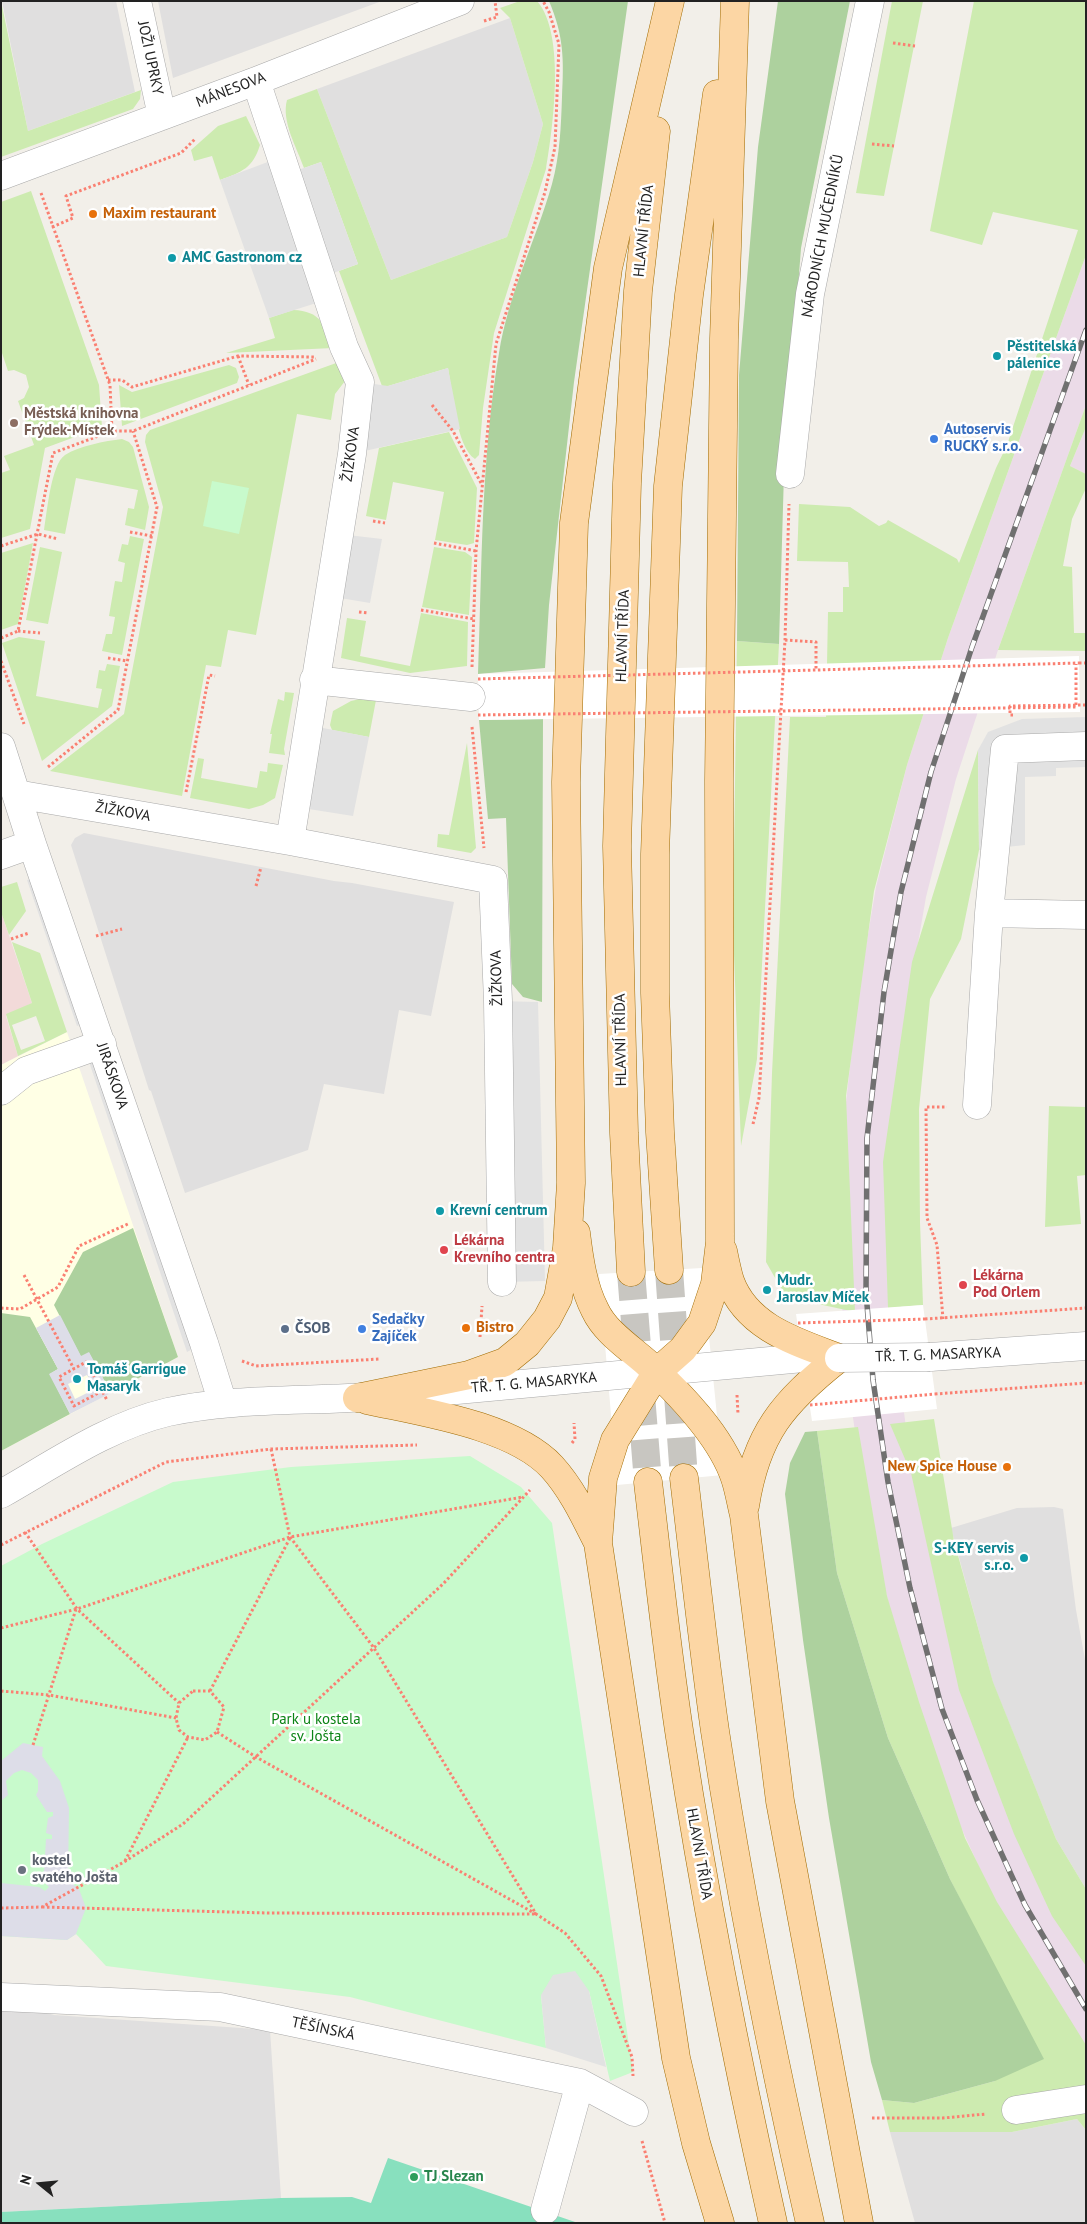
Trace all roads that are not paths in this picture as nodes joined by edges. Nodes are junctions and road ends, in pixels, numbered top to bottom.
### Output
1 (137, 1) edge
2 (460, 1) edge
3 (672, 1) edge
4 (731, 1) edge
5 (735, 1) edge
6 (870, 1) edge
7 (256, 81) junction
8 (162, 116) junction
9 (1, 176) edge
10 (790, 474) road end
11 (314, 680) junction
12 (475, 692) road end
13 (1086, 746) edge
14 (9, 771) edge
15 (290, 841) junction
16 (32, 844) junction
17 (1, 854) edge
18 (989, 912) junction
19 (1086, 915) edge
20 (102, 1044) junction
21 (1, 1091) edge
22 (977, 1105) road end
23 (572, 1183) junction
24 (720, 1242) junction
25 (669, 1270) tunnel mouth
26 (631, 1272) tunnel mouth
27 (502, 1282) dead end
28 (1086, 1346) edge
29 (839, 1358) joint
30 (804, 1363) junction
31 (656, 1372) junction
32 (357, 1398) junction
33 (223, 1404) junction
34 (684, 1478) tunnel mouth
35 (648, 1482) tunnel mouth
36 (1, 1494) edge
37 (744, 1515) junction
38 (598, 1543) junction
39 (1, 1997) edge
40 (580, 2083) junction
41 (1086, 2099) edge
42 (1016, 2110) road end
43 (634, 2112) road end
44 (545, 2210) dead end
45 (720, 2223) edge
46 (773, 2223) edge
47 (810, 2223) edge
48 (859, 2223) edge

1 - 8 street, JOŽI UPRKY
2 - 7 street, MÁNESOVA
3 - 23 main road
3 - 26 main road, HLAVNÍ TŘÍDA
4 - 25 main road
5 - 24 main road
6 - 10 street, NÁRODNÍCH MUČEDNÍKŮ
7 - 8 street, MÁNESOVA
7 - 11 street, ŽIŽKOVA
8 - 9 street, MÁNESOVA
11 - 12 street
11 - 15 street, ŽIŽKOVA
13 - 18 street
14 - 15 street, ŽIŽKOVA
14 - 16 street, JIRÁSKOVA
15 - 27 street, ŽIŽKOVA
16 - 17 street
16 - 20 street, JIRÁSKOVA
18 - 19 street
18 - 22 street
20 - 21 street
20 - 33 street, JIRÁSKOVA
23 - 31 main road
23 - 32 main road
24 - 30 main road
24 - 31 main road
28 - 29 street, TŘ. T. G. MASARYKA, bridge
29 - 30 main road
30 - 31 street, TŘ. T. G. MASARYKA
30 - 37 main road
31 - 32 street, TŘ. T. G. MASARYKA
31 - 37 main road
31 - 38 main road
32 - 33 street, TŘ. T. G. MASARYKA
32 - 38 main road
33 - 36 street, TŘ. T. G. MASARYKA
34 - 47 main road
35 - 46 main road, HLAVNÍ TŘÍDA
37 - 48 main road
38 - 45 main road
39 - 40 street, TĚŠÍNSKÁ
40 - 43 street, TĚŠÍNSKÁ
40 - 44 street
41 - 42 street

